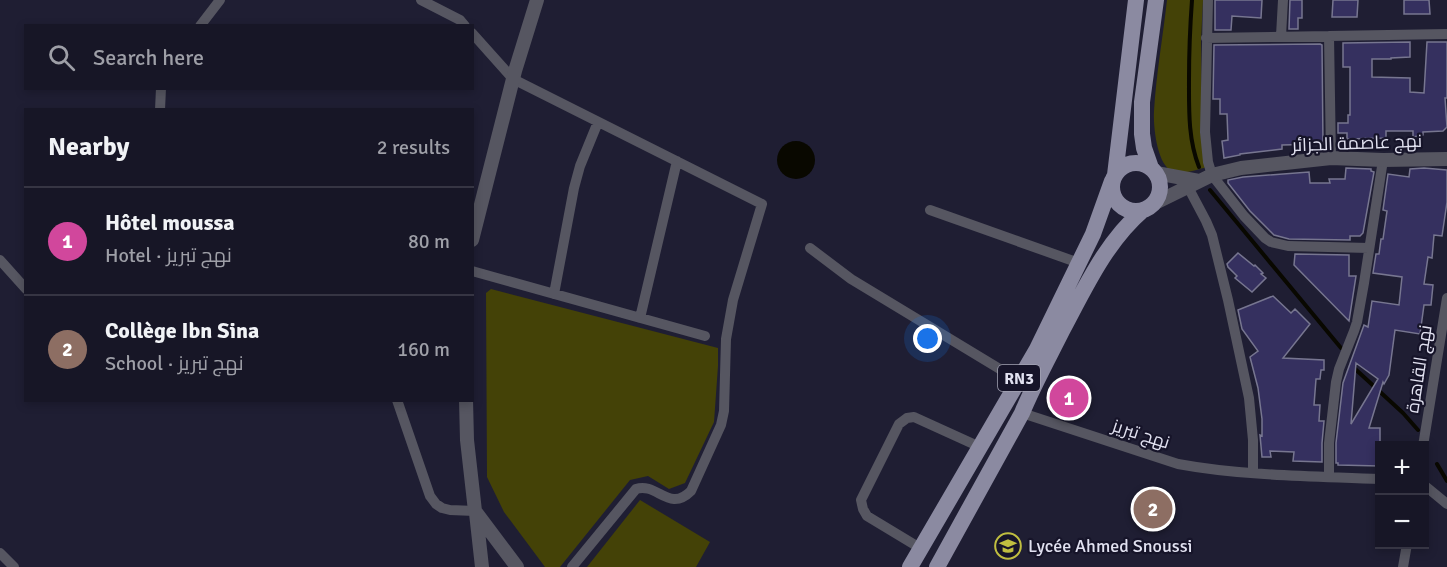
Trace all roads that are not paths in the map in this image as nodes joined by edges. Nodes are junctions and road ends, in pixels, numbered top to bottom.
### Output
1 (220, 0) edge
2 (421, 0) edge
3 (537, 0) edge
4 (1136, 0) edge
5 (1156, 0) edge
6 (1208, 0) edge
7 (1283, 0) edge
8 (202, 24) edge
9 (463, 24) edge
10 (1447, 34) edge
11 (474, 35) edge
12 (1281, 36) junction
13 (1329, 36) junction
14 (1206, 38) junction
15 (513, 79) junction
16 (161, 90) edge
17 (160, 108) edge
18 (598, 122) junction
19 (1331, 158) junction
20 (1447, 159) edge
21 (1383, 160) junction
22 (677, 161) junction
23 (1153, 170) junction
24 (1212, 176) junction
25 (1113, 178) junction
26 (1193, 184) junction
27 (1148, 207) junction
28 (930, 210) dead end
29 (474, 232) edge
30 (810, 248) dead end
31 (1369, 248) junction
32 (0, 260) edge
33 (1079, 263) junction
34 (474, 272) edge
35 (24, 287) edge
36 (554, 294) junction
37 (1447, 298) edge
38 (640, 318) junction
39 (705, 336) dead end
40 (1042, 353) junction
41 (1435, 378) junction
42 (1447, 378) edge
43 (1018, 380) junction
44 (399, 402) edge
45 (466, 402) edge
46 (1022, 413) junction
47 (1425, 441) edge
48 (980, 447) junction
49 (1253, 472) junction
50 (1329, 477) junction
51 (1375, 479) edge
52 (1429, 488) edge
53 (1447, 504) edge
54 (475, 511) junction
55 (920, 548) junction
56 (1406, 549) edge
57 (0, 553) edge
58 (14, 567) edge
59 (482, 567) edge
60 (516, 567) edge
61 (572, 567) edge
62 (910, 567) edge
63 (937, 567) edge
64 (1403, 567) edge

1 - 8 street
2 - 9 street
3 - 15 street
4 - 25 main road, RN3
5 - 23 main road
6 - 14 street
7 - 12 street
10 - 13 street
11 - 15 street
12 - 13 street
12 - 14 street
13 - 19 street
14 - 24 street
15 - 18 street
15 - 29 street
16 - 17 street
18 - 22 street
18 - 36 street
19 - 21 street, نهج عاصمة الجزائر
19 - 24 street, نهج عاصمة الجزائر
20 - 21 street, نهج عاصمة الجزائر
21 - 31 street
22 - 38 street
22 - 61 street
23 - 25 main road
23 - 26 street
23 - 27 main road
24 - 26 street, نهج عاصمة الجزائر
24 - 31 street
25 - 27 main road
25 - 33 main road, RN3
26 - 27 street, نهج عاصمة الجزائر
26 - 49 street
27 - 40 main road, RN3
28 - 33 street
30 - 43 street
31 - 50 street
32 - 35 street
33 - 40 main road, RN3
34 - 36 street
36 - 38 street
37 - 41 street, نهج القاهرة
38 - 39 street
40 - 43 main road, RN3
40 - 46 main road, RN3
41 - 42 street
41 - 47 street, نهج القاهرة
43 - 48 main road, RN3
44 - 54 street
45 - 54 street
46 - 49 street, نهج تبريز
46 - 63 main road, RN3
48 - 55 main road, RN3
48 - 55 street
49 - 50 street, نهج تبريز
50 - 51 street, نهج تبريز
52 - 53 street
54 - 59 street
54 - 60 street
55 - 62 main road, RN3
56 - 64 street
57 - 58 street

